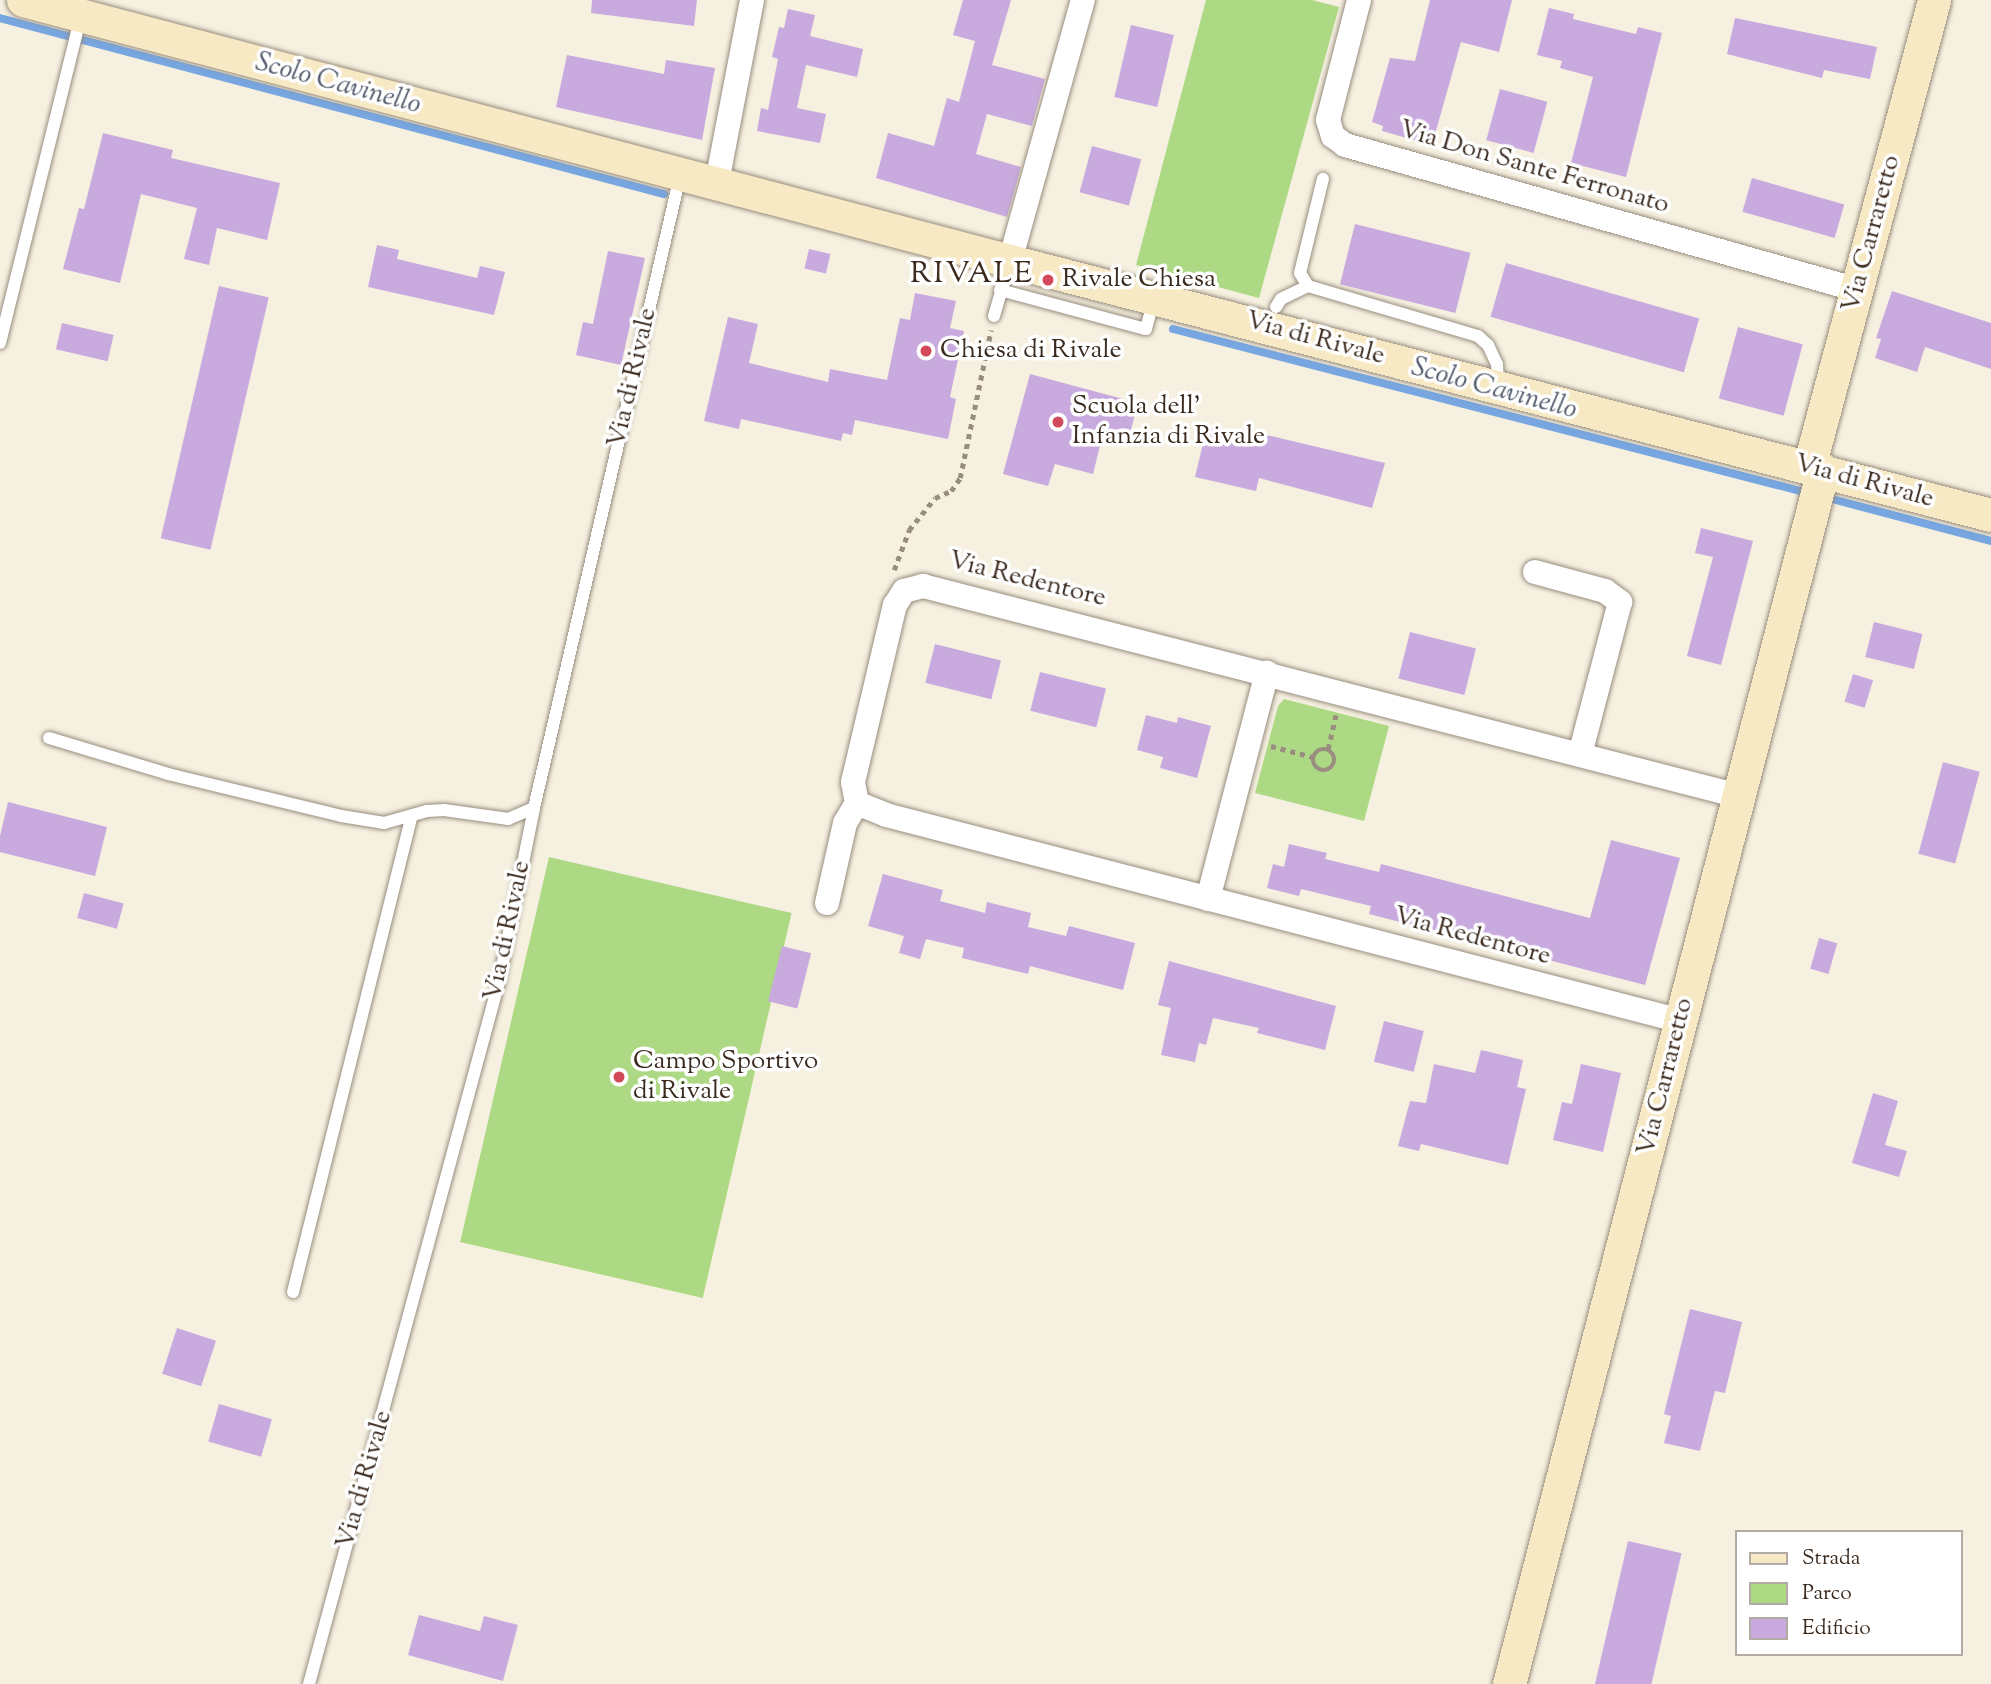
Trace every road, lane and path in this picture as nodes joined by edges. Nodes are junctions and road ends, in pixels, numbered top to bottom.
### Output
1 (23, 0) edge
2 (752, 0) edge
3 (1083, 0) edge
4 (1359, 0) edge
5 (1934, 0) edge
6 (79, 22) junction
7 (681, 172) junction
8 (1323, 179) dead end
9 (717, 182) junction
10 (1005, 276) junction
11 (1308, 286) junction
12 (1857, 290) junction
13 (994, 316) joint
14 (1274, 317) junction
15 (0, 343) edge
16 (1498, 386) junction
17 (1816, 468) junction
18 (1991, 515) edge
19 (909, 530) dead end
20 (1535, 572) dead end
21 (1267, 673) junction
22 (1338, 707) dead end
23 (49, 738) dead end
24 (1263, 744) dead end
25 (1328, 749) junction
26 (1580, 755) junction
27 (1313, 757) junction
28 (1739, 796) junction
29 (857, 803) junction
30 (534, 808) junction
31 (412, 816) junction
32 (1208, 899) junction
33 (827, 903) dead end
34 (1681, 1021) junction
35 (293, 1292) dead end
36 (309, 1684) edge
37 (1509, 1684) edge

1 - 6 street, Via di Rivale
2 - 9 street
3 - 10 street
4 - 12 street, Via Don Sante Ferronato
5 - 12 street, Via Carraretto
6 - 7 street, Via di Rivale
6 - 15 lane
7 - 9 street, Via di Rivale
7 - 30 lane, Via di Rivale
8 - 11 lane
9 - 10 street, Via di Rivale
10 - 13 lane
10 - 14 street, Via di Rivale
11 - 14 lane
11 - 16 lane
12 - 17 street, Via Carraretto
13 - 19 path
14 - 16 street, Via di Rivale
16 - 17 street, Via di Rivale
17 - 18 street, Via di Rivale
17 - 28 street, Via Carraretto
20 - 26 street
21 - 26 street, Via Redentore
21 - 29 street, Via Redentore
21 - 32 street
22 - 25 path
23 - 31 lane
24 - 27 path
25 - 27 path
25 - 27 path
26 - 28 street, Via Redentore
28 - 34 street, Via Carraretto
29 - 32 street, Via Redentore
29 - 33 street, Via Redentore
30 - 31 lane
30 - 36 lane, Via di Rivale
31 - 35 lane
32 - 34 street, Via Redentore
34 - 37 street, Via Carraretto

